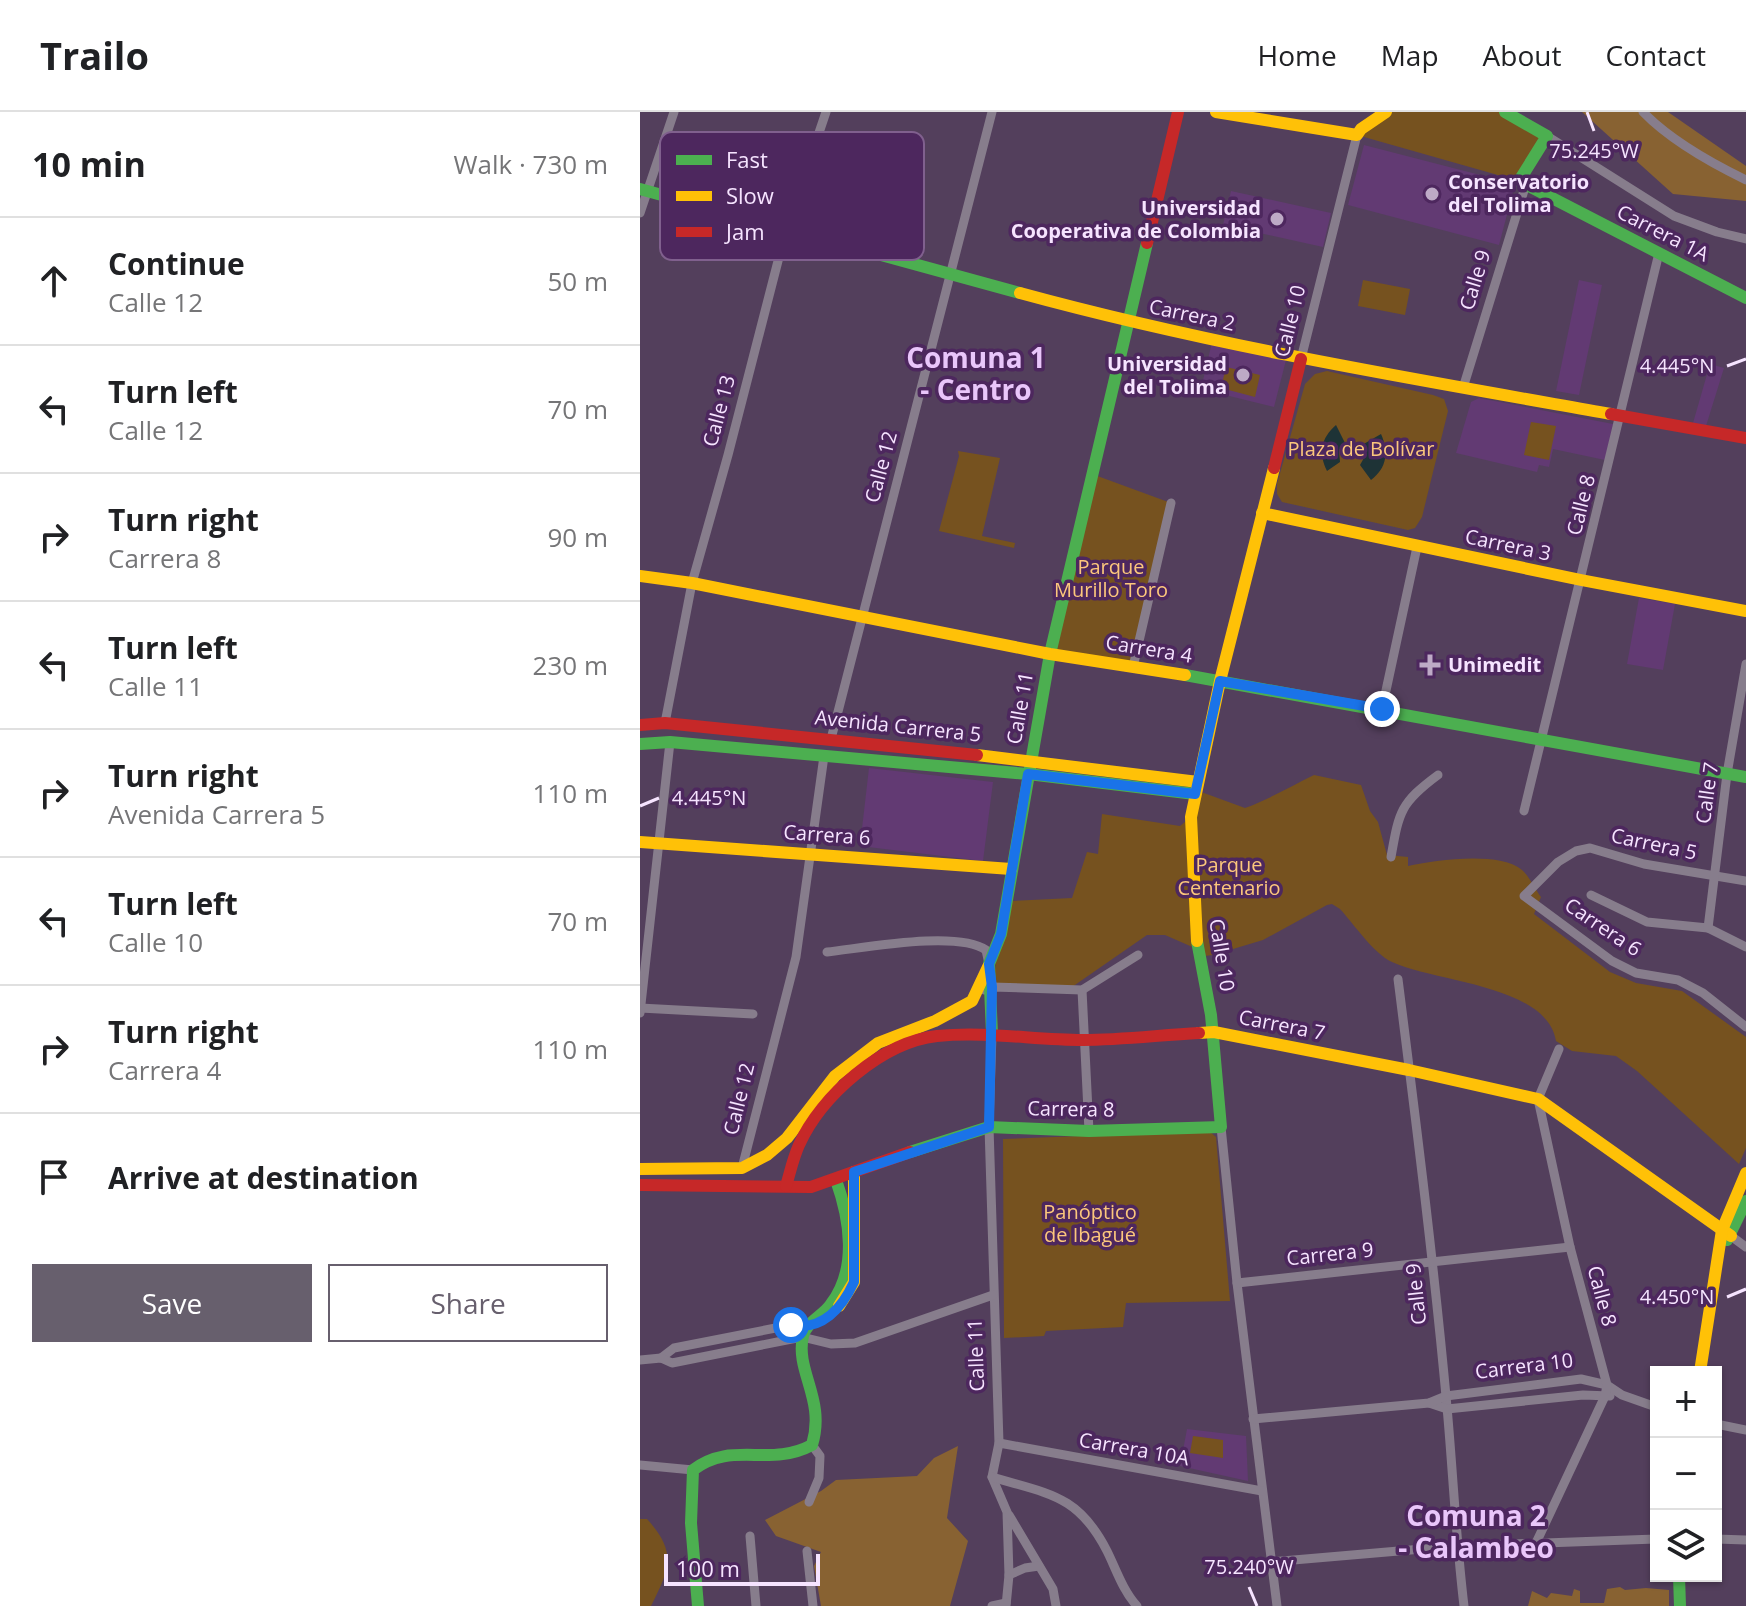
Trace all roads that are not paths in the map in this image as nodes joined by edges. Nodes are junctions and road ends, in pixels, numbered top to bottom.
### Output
1 (674, 112) edge
2 (826, 112) edge
3 (992, 112) edge
4 (1178, 112) edge
5 (1216, 112) edge
6 (1386, 112) edge
7 (1505, 112) edge
8 (1643, 112) edge
9 (666, 132) edge
10 (819, 132) edge
11 (1357, 135) junction
12 (1547, 136) junction
13 (660, 148) edge
14 (1746, 180) edge
15 (1522, 182) junction
16 (644, 190) edge
17 (640, 213) edge
18 (1746, 239) edge
19 (1659, 253) junction
20 (778, 260) edge
21 (902, 260) edge
22 (952, 273) junction
23 (1746, 298) edge
24 (1129, 323) junction
25 (1301, 359) junction
26 (1463, 388) junction
27 (1621, 416) junction
28 (1746, 438) edge
29 (1171, 503) dead end
30 (1262, 513) junction
31 (1417, 547) junction
32 (640, 576) edge
33 (1581, 580) junction
34 (692, 583) junction
35 (1746, 611) edge
36 (862, 619) junction
37 (1050, 654) junction
38 (1746, 664) edge
39 (1133, 667) junction
40 (1220, 681) junction
41 (1382, 709) junction
42 (665, 723) junction
43 (640, 725) edge
44 (831, 739) junction
45 (1543, 741) junction
46 (670, 742) junction
47 (640, 744) edge
48 (824, 756) junction
49 (1031, 760) junction
50 (1028, 774) junction
51 (1727, 774) junction
52 (1438, 775) dead end
53 (1746, 777) edge
54 (1197, 788) junction
55 (1524, 811) dead end
56 (640, 842) edge
57 (661, 843) junction
58 (809, 853) junction
59 (1391, 857) dead end
60 (1011, 869) junction
61 (1714, 875) junction
62 (1746, 881) edge
63 (1591, 895) dead end
64 (1524, 896) joint
65 (1708, 928) junction
66 (1746, 947) edge
67 (827, 952) dead end
68 (1138, 955) dead end
69 (989, 964) junction
70 (1398, 979) dead end
71 (992, 987) junction
72 (1082, 990) junction
73 (978, 993) junction
74 (640, 1009) edge
75 (753, 1014) dead end
76 (1746, 1027) edge
77 (1214, 1032) junction
78 (992, 1034) junction
79 (1082, 1040) junction
80 (1559, 1049) dead end
81 (1409, 1070) junction
82 (1538, 1099) junction
83 (989, 1127) junction
84 (1221, 1127) junction
85 (1089, 1131) junction
86 (793, 1141) junction
87 (742, 1168) junction
88 (640, 1169) edge
89 (854, 1172) junction
90 (1746, 1173) edge
91 (836, 1180) junction
92 (640, 1185) edge
93 (786, 1186) junction
94 (1746, 1201) edge
95 (1727, 1233) junction
96 (1570, 1247) junction
97 (1746, 1247) edge
98 (1432, 1261) junction
99 (1237, 1283) junction
100 (993, 1295) junction
101 (805, 1332) junction
102 (661, 1358) junction
103 (640, 1360) edge
104 (1701, 1366) edge
105 (1607, 1385) junction
106 (1622, 1395) junction
107 (1446, 1396) junction
108 (1605, 1396) junction
109 (1429, 1403) junction
110 (1650, 1405) edge
111 (1447, 1409) junction
112 (1253, 1419) junction
113 (1722, 1425) edge
114 (1746, 1430) edge
115 (999, 1443) junction
116 (812, 1445) junction
117 (640, 1465) edge
118 (693, 1470) junction
119 (992, 1477) junction
120 (1262, 1491) junction
121 (809, 1502) dead end
122 (1007, 1512) junction
123 (750, 1536) dead end
124 (1650, 1539) edge
125 (1722, 1539) edge
126 (1746, 1540) edge
127 (1536, 1543) junction
128 (1457, 1546) junction
129 (807, 1551) dead end
130 (1270, 1562) junction
131 (1039, 1566) junction
132 (1009, 1575) junction
133 (1679, 1582) edge
134 (1006, 1605) edge
135 (698, 1606) edge
136 (756, 1606) edge
137 (813, 1606) edge
138 (992, 1606) edge
139 (1056, 1606) edge
140 (1137, 1606) edge
141 (1277, 1606) edge
142 (1464, 1606) edge
143 (1680, 1606) edge

1 - 9 street
2 - 10 street, Calle 13
3 - 22 street, Calle 12
4 - 24 main road, Calle 11
5 - 11 main road
6 - 11 main road
7 - 12 main road
8 - 14 street
11 - 25 street, Calle 10
12 - 15 main road, Calle 9
12 - 18 street
13 - 16 street
15 - 19 main road, Carrera 1A
15 - 26 street, Calle 9
16 - 17 street
19 - 23 main road, Carrera 1A
19 - 27 street, Calle 8
20 - 34 street, Calle 13
21 - 22 main road, Carrera 2
22 - 24 main road, Carrera 2
22 - 36 street, Calle 12
24 - 25 main road, Carrera 2
24 - 37 main road, Calle 11
25 - 26 main road, Carrera 2
25 - 30 main road, Calle 10
26 - 27 main road, Carrera 2
27 - 28 main road, Carrera 2
27 - 33 street, Calle 8
29 - 39 street
30 - 31 main road, Carrera 3
30 - 40 main road, Calle 10
31 - 33 main road, Carrera 3
31 - 41 street
32 - 34 main road, Carrera 4
33 - 35 main road, Carrera 3
33 - 45 street, Calle 8
34 - 36 main road, Carrera 4
34 - 42 street, Calle 13
36 - 37 main road, Carrera 4
36 - 44 street, Calle 12
37 - 39 main road, Carrera 4
37 - 49 main road, Calle 11
38 - 51 street, Calle 7
39 - 40 main road, Carrera 4
40 - 41 main road, Carrera 4
40 - 54 main road, Calle 10
41 - 45 main road, Carrera 4
42 - 43 main road, Avenida Carrera 5
42 - 44 main road, Avenida Carrera 5
44 - 49 main road, Avenida Carrera 5
45 - 51 main road, Carrera 4
45 - 55 street, Calle 8
46 - 47 main road, Avenida Carrera 5
46 - 48 main road, Avenida Carrera 5
46 - 57 street
48 - 50 main road, Avenida Carrera 5
48 - 58 street, Calle 12
49 - 50 main road, Calle 11
49 - 54 main road, Avenida Carrera 5
50 - 54 main road, Avenida Carrera 5
50 - 60 main road, Calle 11
51 - 53 main road, Carrera 4
51 - 61 street, Calle 7
52 - 59 street
54 - 77 main road, Calle 10
56 - 57 main road, Carrera 6
57 - 58 main road, Carrera 6
57 - 74 street
58 - 60 main road, Carrera 6
58 - 87 street, Calle 12
60 - 69 main road, Calle 11
61 - 62 street, Carrera 5
61 - 64 street, Carrera 5
61 - 65 street, Calle 7
63 - 65 street
64 - 76 street, Carrera 6
65 - 66 street
67 - 69 street
68 - 72 street
69 - 71 main road, Calle 11
69 - 73 main road
70 - 81 street, Calle 9
71 - 72 street
71 - 73 street
71 - 78 main road, Calle 11
72 - 79 street
73 - 86 main road
74 - 75 street
77 - 79 main road, Carrera 7
77 - 81 main road, Carrera 7
77 - 84 main road, Calle 10
78 - 79 main road, Carrera 7
78 - 83 street, Calle 11
78 - 86 main road, Carrera 7
79 - 85 street
80 - 82 street
81 - 82 main road, Carrera 7
81 - 98 street, Calle 9
82 - 95 main road, Carrera 7
82 - 96 street, Calle 8
83 - 85 main road, Carrera 8
83 - 89 main road, Carrera 8
83 - 100 street, Calle 11
84 - 85 main road, Carrera 8
84 - 99 street, Calle 10
86 - 87 main road
86 - 93 main road, Carrera 7
87 - 88 main road
89 - 91 main road, Carrera 8
89 - 101 main road
90 - 95 main road
91 - 93 main road, Carrera 8
91 - 101 main road
92 - 93 main road, Carrera 8
94 - 95 main road
95 - 97 street, Carrera 7
95 - 104 main road
96 - 98 street, Carrera 9
96 - 105 street, Calle 8
98 - 99 street, Carrera 9
98 - 107 street, Calle 9
99 - 112 street, Calle 10
100 - 101 street
100 - 115 street, Calle 11
101 - 102 street
101 - 102 street
101 - 116 main road
102 - 103 street
105 - 106 street, Carrera 10
105 - 107 street, Carrera 10
105 - 108 street, Calle 8
106 - 108 street, Carrera 10
106 - 110 street, Carrera 10
107 - 109 street, Carrera 10
107 - 111 street, Calle 9
108 - 111 street, Carrera 10
108 - 127 street, Calle 8
109 - 111 street, Carrera 10
109 - 112 street, Carrera 10
111 - 128 street, Calle 9
112 - 120 street, Calle 10
113 - 114 street
115 - 119 street, Calle 11
115 - 120 street, Carrera 10A
116 - 118 main road
116 - 121 street
117 - 118 street
118 - 135 main road
119 - 122 street
119 - 140 street
120 - 130 street, Calle 10
122 - 131 street
122 - 132 street
123 - 136 street
124 - 127 street
125 - 126 street
127 - 128 street
128 - 130 street
128 - 142 street, Calle 9
129 - 137 street
130 - 141 street, Calle 10
131 - 132 street
131 - 139 street
132 - 134 street
133 - 143 main road
134 - 138 street

